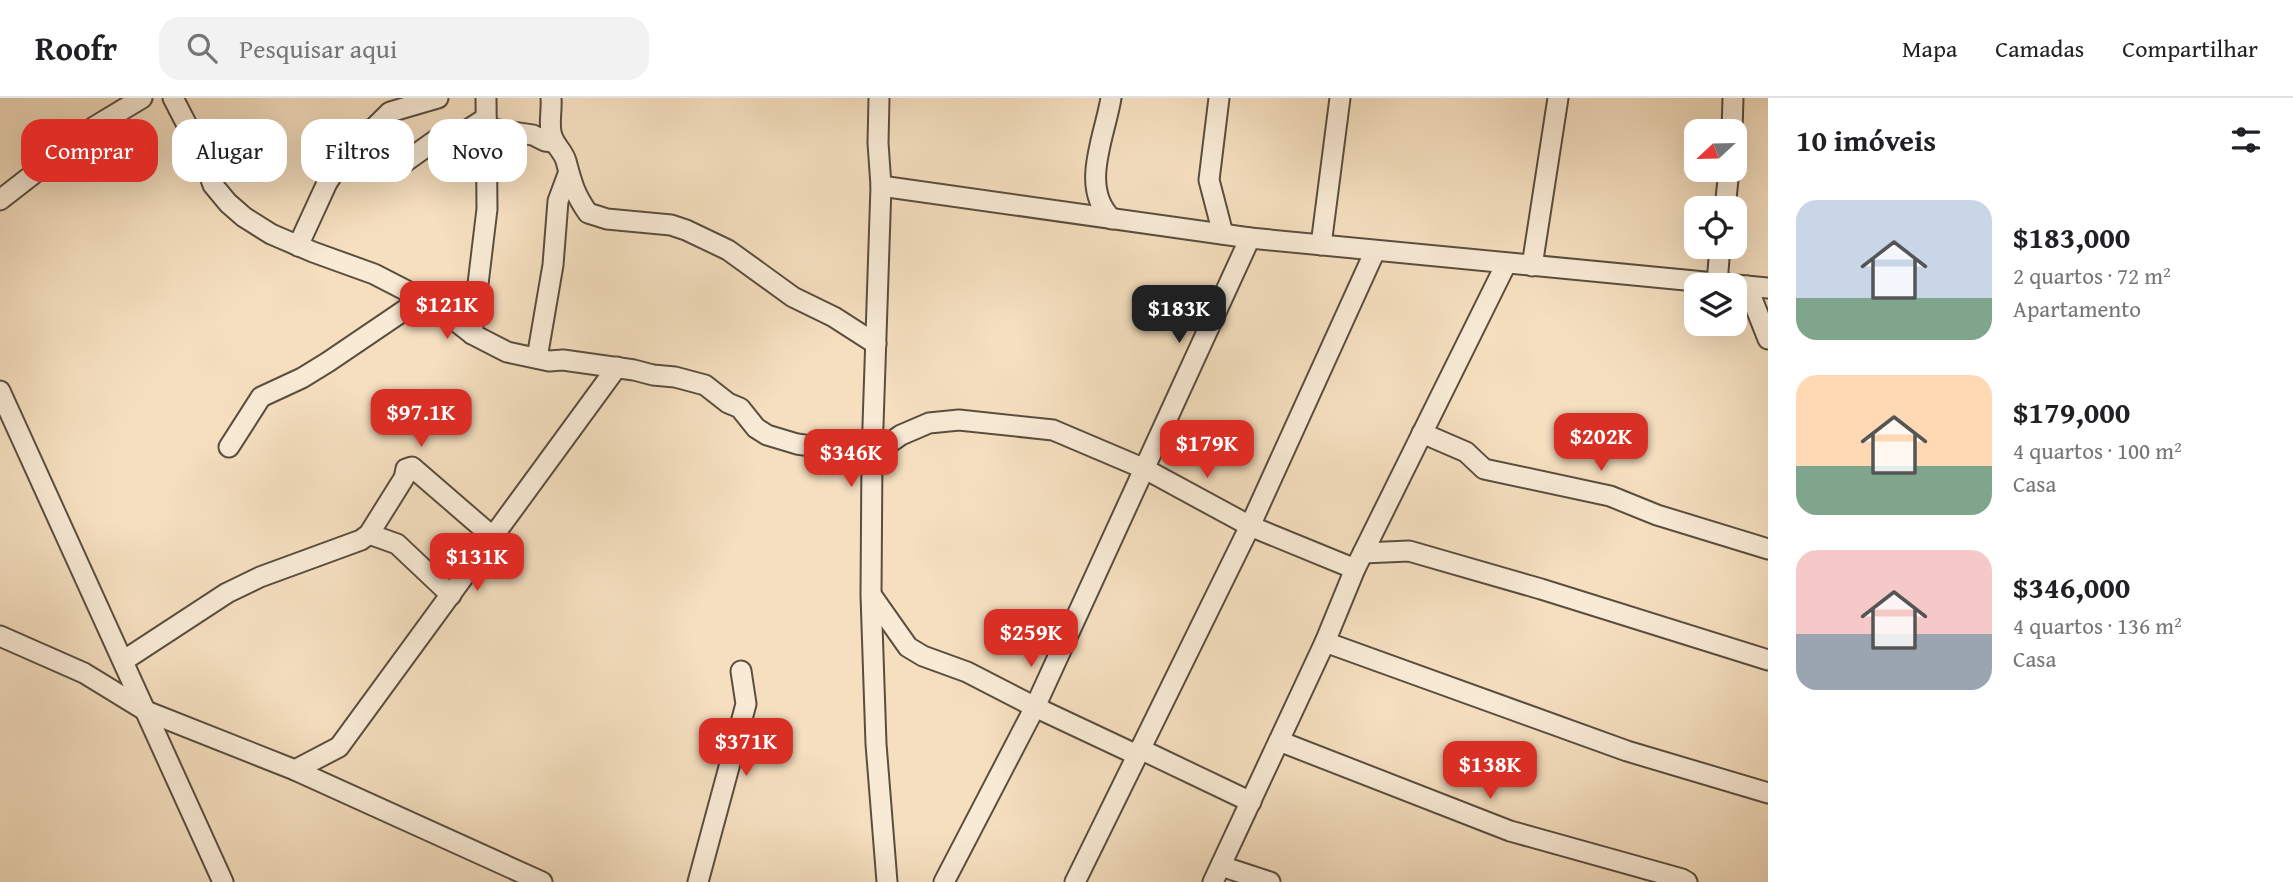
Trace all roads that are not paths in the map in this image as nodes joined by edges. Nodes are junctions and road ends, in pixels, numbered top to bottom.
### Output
1 (142, 98) edge
2 (173, 98) edge
3 (438, 98) edge
4 (486, 98) edge
5 (551, 98) edge
6 (880, 98) edge
7 (1111, 98) edge
8 (1219, 98) edge
9 (1340, 98) edge
10 (1559, 98) edge
11 (1733, 98) edge
12 (383, 112) edge
13 (486, 119) edge
14 (1732, 119) edge
15 (527, 133) edge
16 (553, 142) junction
17 (428, 146) edge
18 (568, 174) junction
19 (487, 182) edge
20 (881, 186) junction
21 (0, 200) edge
22 (1112, 219) junction
23 (1223, 234) junction
24 (1250, 238) junction
25 (1321, 245) junction
26 (298, 246) junction
27 (1375, 251) junction
28 (1506, 264) junction
29 (1532, 266) junction
30 (1684, 280) edge
31 (1747, 286) joint
32 (1768, 288) edge
33 (418, 301) junction
34 (472, 334) junction
35 (1768, 338) edge
36 (876, 344) junction
37 (537, 359) junction
38 (617, 367) junction
39 (0, 391) edge
40 (1422, 433) junction
41 (229, 447) dead end
42 (872, 455) junction
43 (1145, 469) junction
44 (1250, 526) junction
45 (369, 534) junction
46 (493, 537) junction
47 (1768, 549) edge
48 (1359, 561) junction
49 (451, 595) junction
50 (871, 595) junction
51 (0, 636) edge
52 (1325, 642) junction
53 (1768, 660) edge
54 (123, 661) junction
55 (741, 671) dead end
56 (1035, 707) junction
57 (146, 711) junction
58 (1279, 741) junction
59 (1139, 752) junction
60 (295, 770) junction
61 (1768, 793) edge
62 (1251, 802) junction
63 (1217, 874) edge
64 (223, 882) edge
65 (542, 882) edge
66 (698, 882) edge
67 (887, 882) edge
68 (944, 882) edge
69 (1075, 882) edge
70 (1270, 882) edge
71 (1687, 882) edge

1 - 21 street
2 - 26 street
3 - 12 street
4 - 13 street
5 - 16 street
6 - 20 street
7 - 22 street
8 - 23 street
9 - 25 street
10 - 29 street
11 - 14 street
12 - 17 street
12 - 26 street
15 - 16 street
16 - 18 street
18 - 36 street
18 - 37 street
19 - 34 street
20 - 22 street
20 - 36 street
22 - 23 street
23 - 24 street
24 - 25 street
24 - 43 street
25 - 27 street
26 - 33 street
27 - 28 street
27 - 44 street
28 - 29 street
28 - 40 street
29 - 30 street
31 - 32 street
31 - 35 street
33 - 34 street
33 - 41 street
34 - 37 street
36 - 42 street
37 - 38 street
38 - 42 street
38 - 46 street
39 - 54 street
40 - 47 street
40 - 48 street
42 - 43 street
42 - 50 street
43 - 44 street
43 - 56 street
44 - 48 street
44 - 59 street
45 - 46 street
45 - 49 street
45 - 54 street
46 - 49 street
48 - 52 street
48 - 53 street
49 - 60 street
50 - 56 street
50 - 67 street
51 - 57 street
52 - 58 street
52 - 61 street
54 - 57 street
55 - 66 street
56 - 59 street
56 - 68 street
57 - 60 street
57 - 64 street
58 - 62 street
58 - 71 street
59 - 62 street
59 - 69 street
60 - 65 street
62 - 63 street
63 - 70 street

